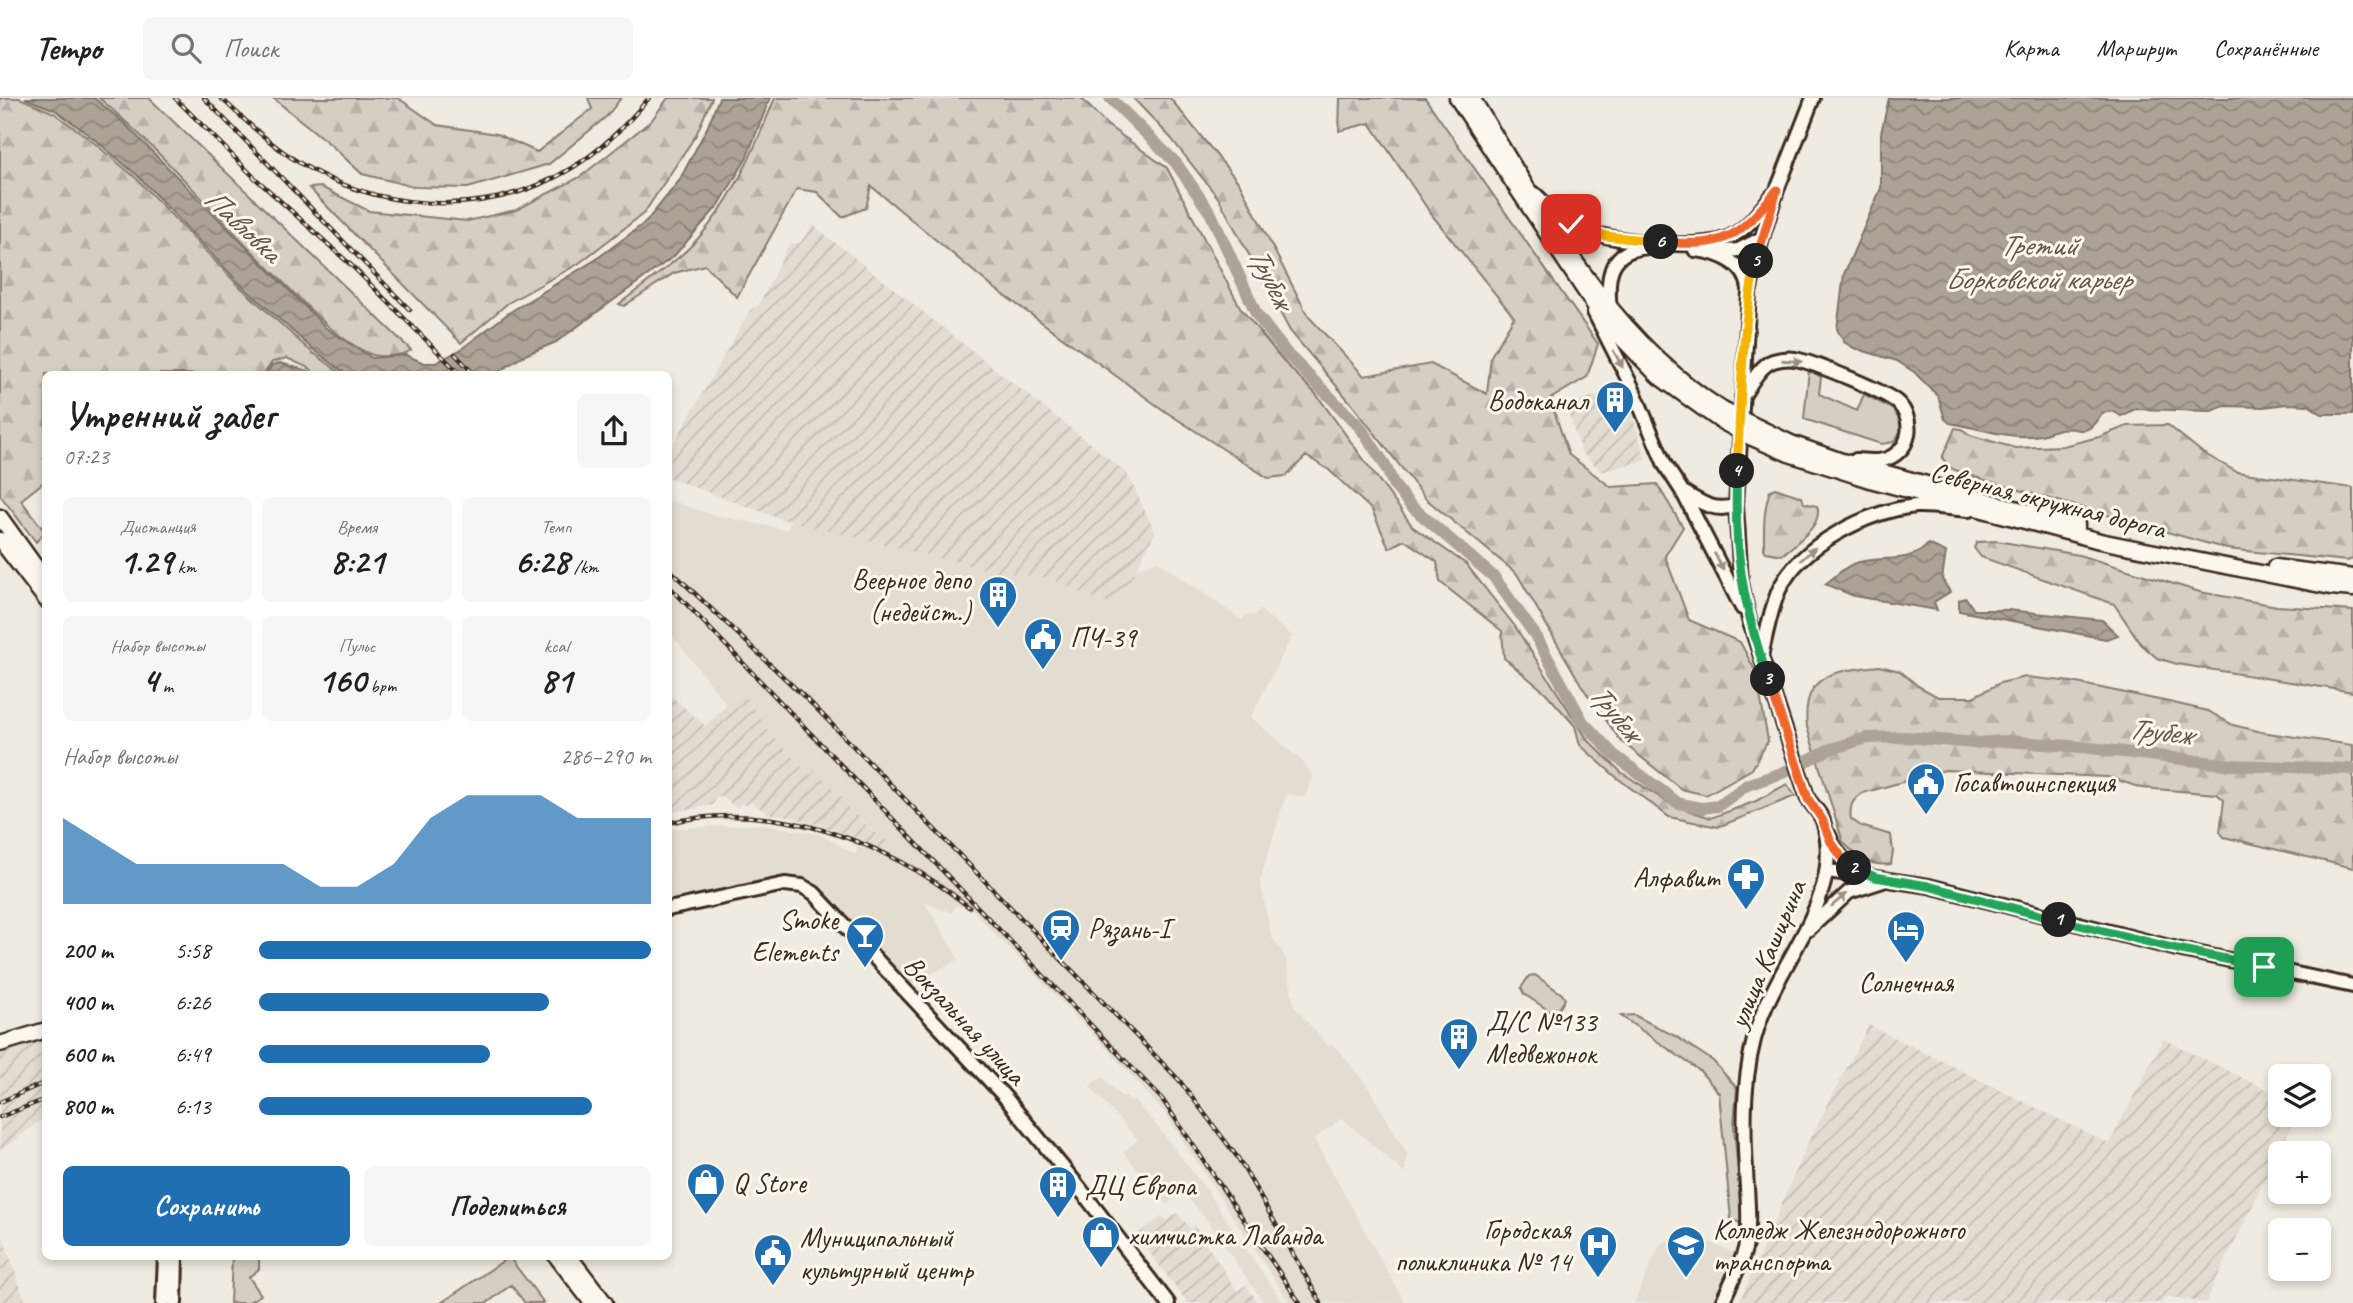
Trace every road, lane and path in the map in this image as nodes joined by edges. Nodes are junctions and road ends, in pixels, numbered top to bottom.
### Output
1 (1457, 98) edge
2 (1472, 98) edge
3 (1813, 98) edge
4 (1527, 186) junction
5 (1777, 190) junction
6 (1762, 238) junction
7 (1704, 251) junction
8 (1749, 293) junction
9 (1588, 298) junction
10 (1610, 309) junction
11 (1741, 398) junction
12 (1721, 415) junction
13 (1790, 448) junction
14 (1824, 456) junction
15 (1682, 491) junction
16 (1736, 505) junction
17 (1982, 511) junction
18 (0, 517) edge
19 (0, 540) edge
20 (42, 575) edge
21 (2353, 577) edge
22 (2353, 589) edge
23 (42, 595) edge
24 (1749, 620) junction
25 (1760, 658) junction
26 (1822, 819) junction
27 (1828, 871) junction
28 (1875, 877) junction
29 (1890, 880) junction
30 (672, 908) edge
31 (1799, 939) junction
32 (2353, 986) edge
33 (42, 1031) edge
34 (0, 1044) edge
35 (164, 1260) edge
36 (176, 1260) edge
37 (559, 1260) edge
38 (572, 1260) edge
39 (163, 1303) edge
40 (175, 1303) edge
41 (592, 1303) edge
42 (605, 1303) edge
43 (1168, 1303) edge
44 (1722, 1303) edge

1 - 9 main road, Северная окружная дорога
2 - 4 main road, Северная окружная дорога
3 - 5 main road
4 - 5 main road
4 - 10 main road, Северная окружная дорога
5 - 6 main road
6 - 7 main road
6 - 8 main road
7 - 8 main road
7 - 10 main road
8 - 11 main road
9 - 12 main road, Северная окружная дорога
9 -> 15 main road
10 - 12 main road, Северная окружная дорога
11 -> 14 main road
11 - 16 main road
12 - 13 main road, Северная окружная дорога, bridge
13 - 14 main road
13 - 17 main road, Северная окружная дорога
14 - 21 main road
15 - 16 main road
15 -> 24 main road
16 - 24 main road
17 - 22 main road, Северная окружная дорога
25 -> 17 main road
18 - 20 main road
19 - 23 main road
24 - 25 main road
25 - 26 main road
26 - 27 main road
26 - 28 main road
27 - 28 main road
27 - 31 main road, улица Каширина
28 - 29 main road
31 -> 29 main road
29 - 32 main road
30 - 43 main road, Вокзальная улица
31 - 44 main road, улица Каширина
33 - 34 main road
35 - 39 main road
36 - 40 main road
37 - 41 main road
38 - 42 main road

